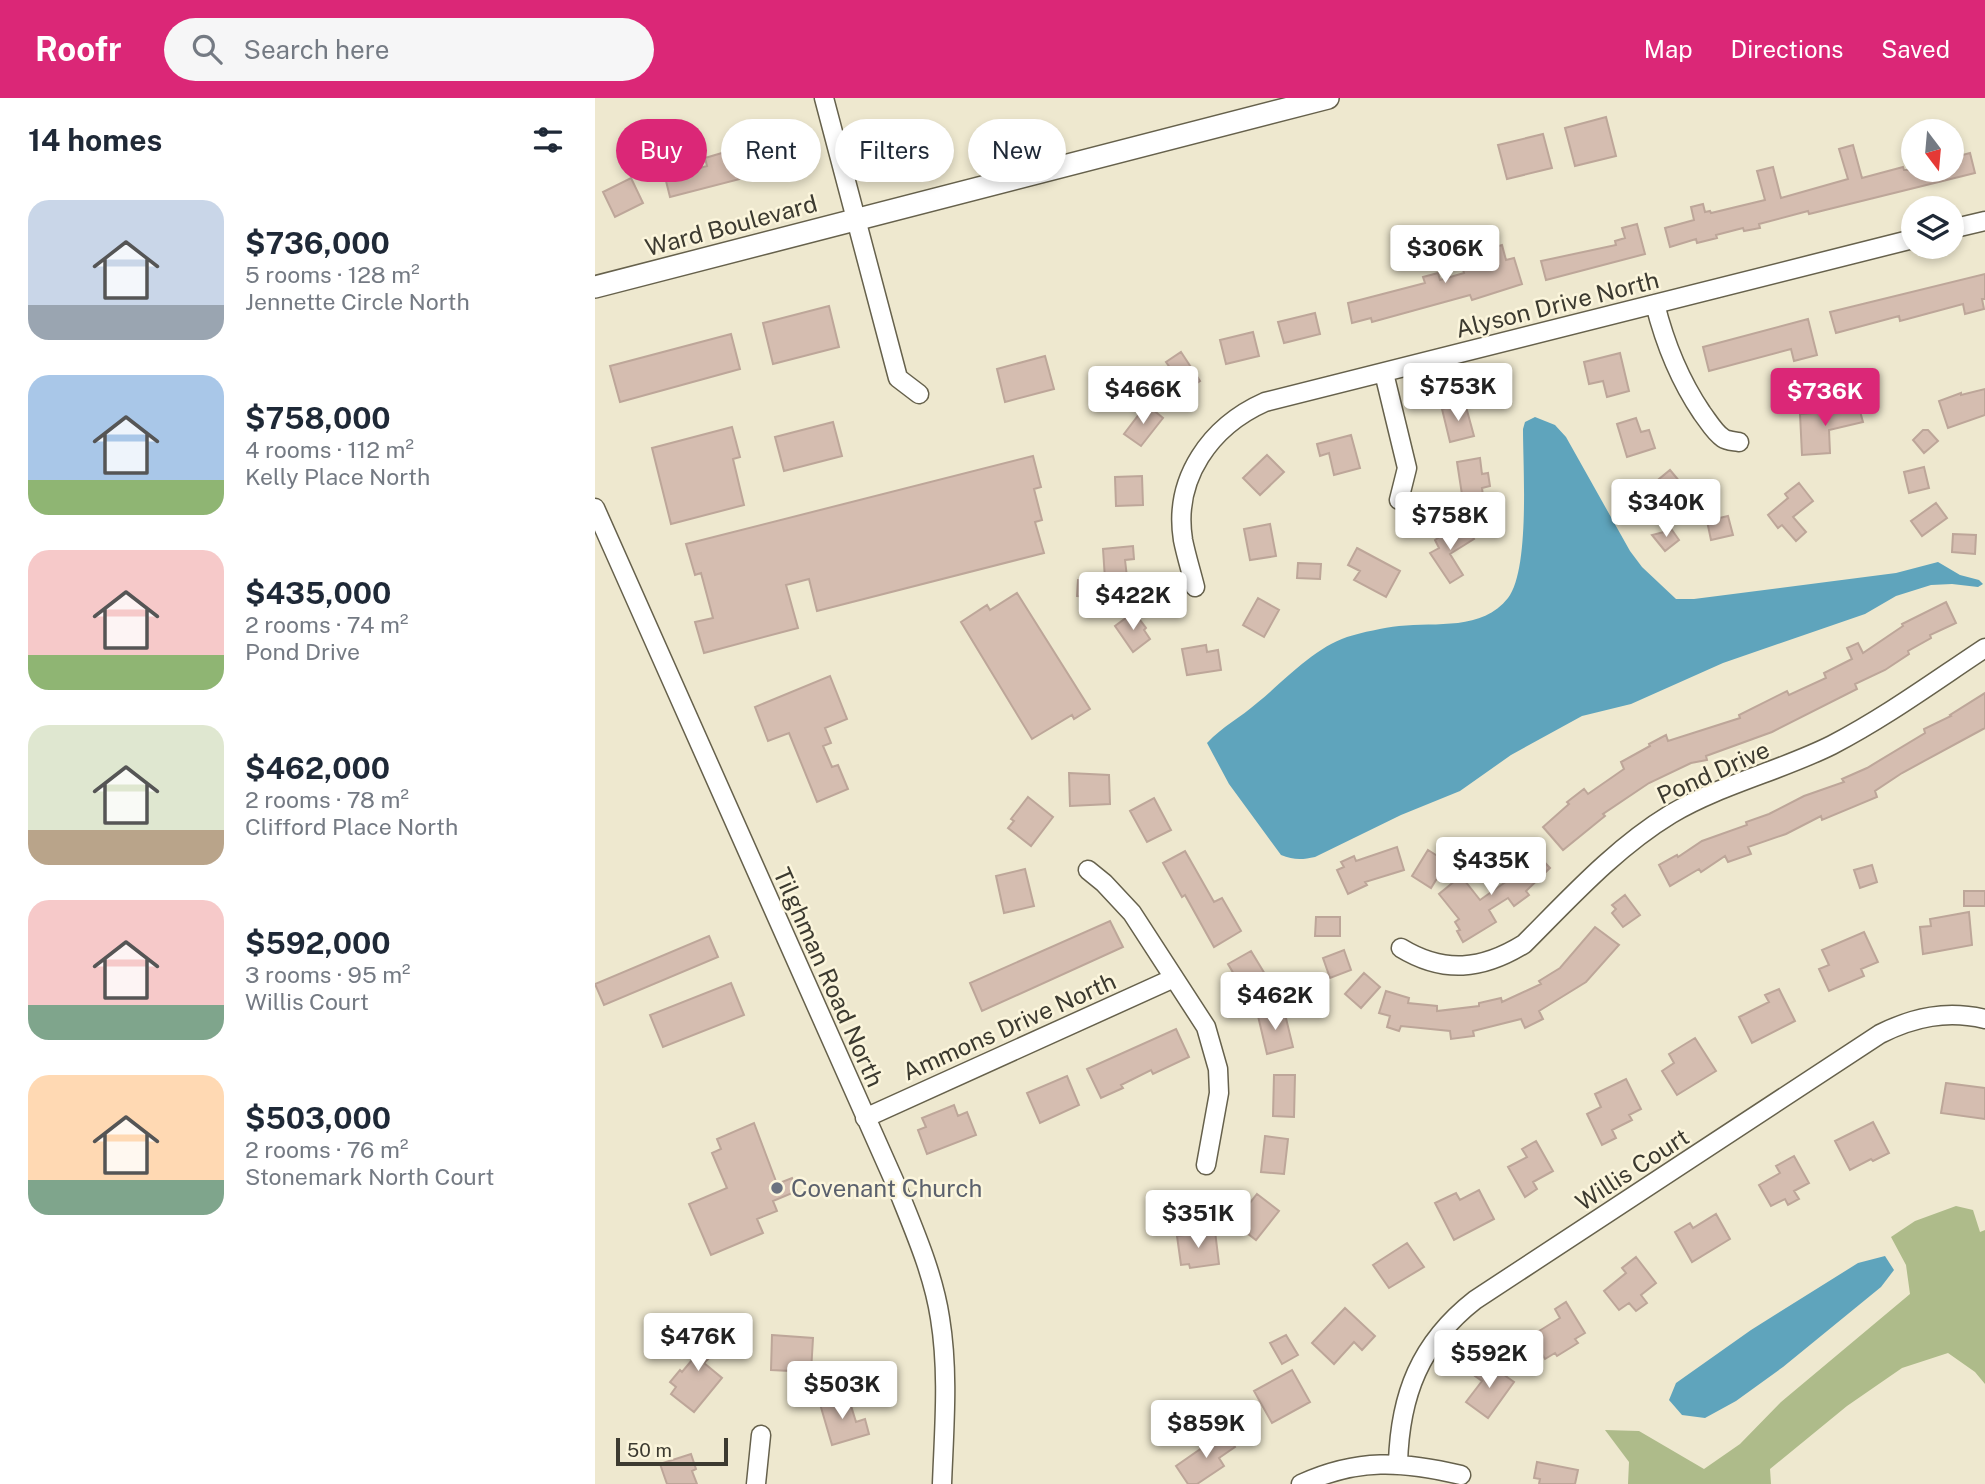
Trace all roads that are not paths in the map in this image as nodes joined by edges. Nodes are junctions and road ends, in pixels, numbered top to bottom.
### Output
1 (824, 98) edge
2 (1328, 98) edge
3 (855, 219) junction
4 (1985, 221) edge
5 (1964, 226) edge
6 (1901, 242) edge
7 (595, 288) edge
8 (1655, 304) junction
9 (1384, 373) junction
10 (919, 394) dead end
11 (1739, 442) dead end
12 (1399, 500) dead end
13 (595, 508) edge
14 (1195, 587) dead end
15 (1985, 648) edge
16 (1088, 870) dead end
17 (1401, 948) dead end
18 (1174, 978) junction
19 (1985, 1019) edge
20 (865, 1118) junction
21 (1206, 1165) dead end
22 (761, 1435) dead end
23 (1398, 1463) junction
24 (1461, 1475) dead end
25 (756, 1484) edge
26 (942, 1484) edge
27 (1301, 1484) edge

1 - 3 street
2 - 3 main road, Ward Boulevard
3 - 7 main road, Ward Boulevard
3 - 10 street
4 - 5 street
6 - 8 street, Alyson Drive North
8 - 9 street, Alyson Drive North
8 - 11 street
9 - 12 street
9 - 14 street, Alyson Drive North
13 - 20 street, Tilghman Road North
15 - 17 street, Pond Drive
16 - 18 street
18 - 20 street, Ammons Drive North
18 - 21 street
19 - 23 street, Willis Court
20 - 26 street, Tilghman Road North
22 - 25 street
23 - 24 street
23 - 27 street

